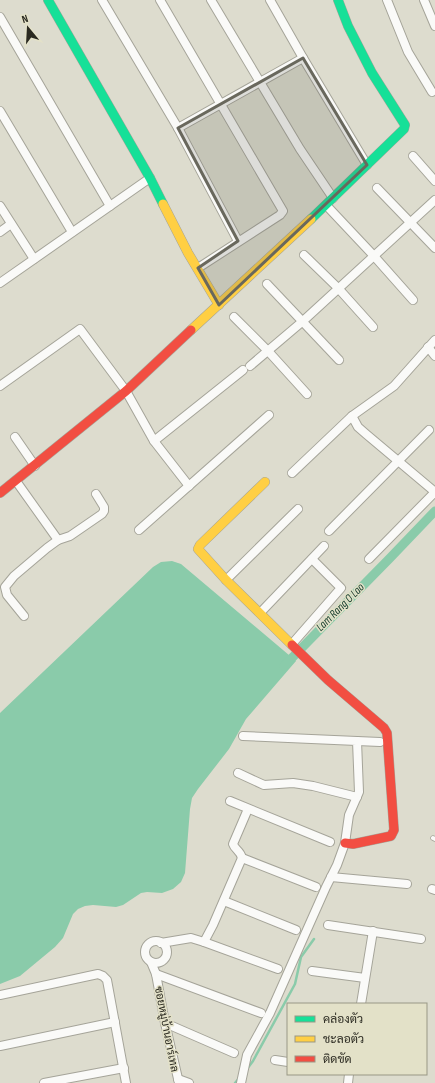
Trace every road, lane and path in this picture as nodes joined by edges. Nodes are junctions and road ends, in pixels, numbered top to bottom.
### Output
1 (48, 0) edge
2 (102, 0) edge
3 (160, 0) edge
4 (211, 0) edge
5 (270, 0) edge
6 (338, 0) edge
7 (387, 0) edge
8 (424, 0) edge
9 (0, 17) edge
10 (435, 26) edge
11 (303, 58) junction
12 (260, 82) junction
13 (432, 92) dead end
14 (221, 105) junction
15 (0, 111) edge
16 (178, 128) junction
17 (413, 156) dead end
18 (367, 165) junction
19 (150, 178) junction
20 (435, 181) edge
21 (377, 188) dead end
22 (333, 198) junction
23 (435, 200) edge
24 (326, 205) junction
25 (0, 206) edge
26 (110, 206) junction
27 (411, 223) junction
28 (11, 224) junction
29 (0, 232) edge
30 (72, 232) junction
31 (238, 241) junction
32 (435, 248) edge
33 (304, 255) dead end
34 (374, 256) junction
35 (34, 259) junction
36 (198, 268) junction
37 (0, 283) edge
38 (267, 284) dead end
39 (338, 288) junction
40 (413, 300) dead end
41 (219, 305) junction
42 (234, 317) dead end
43 (303, 321) junction
44 (373, 327) dead end
45 (435, 340) edge
46 (428, 348) junction
47 (268, 351) junction
48 (435, 356) edge
49 (339, 360) dead end
50 (0, 386) edge
51 (126, 391) junction
52 (307, 394) dead end
53 (269, 415) dead end
54 (352, 416) junction
55 (429, 430) dead end
56 (14, 437) dead end
57 (154, 441) junction
58 (398, 461) junction
59 (35, 466) junction
60 (292, 473) dead end
61 (16, 481) junction
62 (265, 482) dead end
63 (188, 486) junction
64 (435, 492) edge
65 (0, 493) edge
66 (96, 494) dead end
67 (298, 509) dead end
68 (139, 530) dead end
69 (329, 531) dead end
70 (58, 540) junction
71 (324, 546) dead end
72 (312, 559) junction
73 (369, 559) dead end
74 (226, 580) junction
75 (260, 613) junction
76 (24, 616) dead end
77 (292, 644) junction
78 (243, 736) dead end
79 (357, 741) junction
80 (380, 742) dead end
81 (238, 773) dead end
82 (357, 797) junction
83 (230, 801) dead end
84 (248, 809) junction
85 (330, 842) dead end
86 (345, 843) junction
87 (242, 858) junction
88 (331, 877) junction
89 (407, 884) dead end
90 (316, 887) dead end
91 (224, 901) junction
92 (328, 925) dead end
93 (296, 930) dead end
94 (373, 931) junction
95 (421, 939) dead end
96 (204, 942) junction
97 (161, 943) junction
98 (151, 962) junction
99 (278, 969) dead end
100 (312, 971) dead end
101 (156, 974) junction
102 (365, 978) junction
103 (0, 995) edge
104 (361, 1003) edge
105 (260, 1014) dead end
106 (115, 1022) junction
107 (165, 1023) junction
108 (0, 1046) edge
109 (234, 1053) dead end
110 (275, 1060) dead end
111 (287, 1062) edge
112 (124, 1068) junction
113 (178, 1081) edge
114 (44, 1083) edge
115 (126, 1083) edge
116 (189, 1083) edge
117 (241, 1083) edge

1 - 19 street
2 - 16 street
3 - 14 street
4 - 12 street
5 - 11 street
6 - 18 street
7 - 13 street
8 - 10 street
9 - 26 street
11 - 12 street
11 - 18 street
12 - 14 street
12 - 22 street
14 - 16 street
14 - 31 street
15 - 30 street
16 - 31 street
17 - 20 street
18 - 22 street
19 - 26 street
19 - 36 street
21 - 27 street
22 - 24 street
23 - 27 street
24 - 34 street
24 - 41 street
25 - 28 street
26 - 30 street
27 - 32 street
27 - 34 street
28 - 29 street
28 - 35 street
30 - 35 street
31 - 36 street
33 - 39 street
34 - 39 street
34 - 40 street
35 - 37 street
36 - 41 street
38 - 43 street
39 - 43 street
39 - 44 street
41 - 51 street
42 - 47 street
43 - 47 street
43 - 49 street
45 - 46 street
46 - 48 street
46 - 54 street
47 - 52 street
47 - 57 street
50 - 51 street
51 - 57 street
51 - 59 street
53 - 63 street
54 - 58 street
54 - 60 street
55 - 58 street
56 - 59 street
57 - 63 street
58 - 64 street
58 - 69 street
59 - 61 street
61 - 65 street
61 - 70 street
62 - 74 street
63 - 68 street
64 - 73 street
66 - 70 street
67 - 74 street
70 - 76 street
71 - 72 street
72 - 75 street
72 - 77 street
74 - 75 street
75 - 77 street
77 - 86 street
78 - 79 street
79 - 80 street
79 - 82 street
81 - 82 street
82 - 86 street
83 - 84 street
84 - 85 street
84 - 87 street
86 - 88 street
87 - 90 street
87 - 91 street
88 - 89 street
88 - 117 street
91 - 93 street
91 - 96 street
92 - 94 street
94 - 95 street
94 - 102 street
96 - 97 street
96 - 99 street
97 - 98 street
97 - 98 street
98 - 101 street, ซอยหมู่บ้านอาร์เทล
100 - 102 street
101 - 105 street
101 - 107 street, ซอยหมู่บ้านอาร์เทล
102 - 104 street
103 - 106 street
106 - 108 street
106 - 112 street
107 - 109 street
107 - 113 street, ซอยหมู่บ้านอาร์เทล
110 - 111 street
112 - 114 street
112 - 115 street
113 - 116 street

